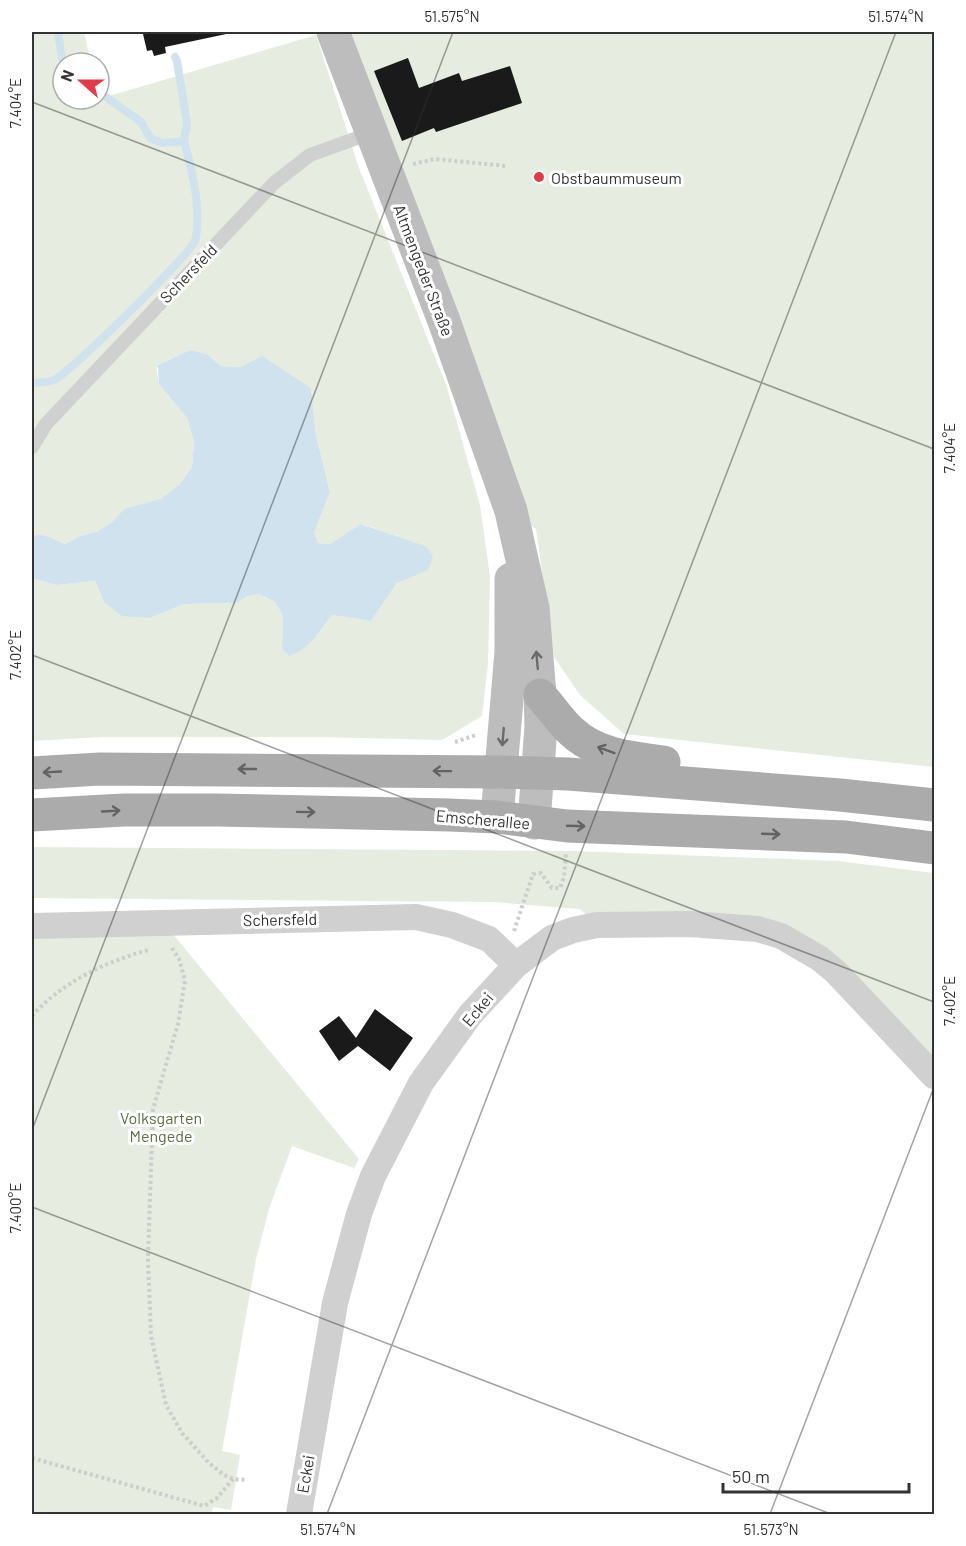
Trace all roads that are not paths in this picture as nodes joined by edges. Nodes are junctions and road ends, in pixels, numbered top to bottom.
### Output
1 (333, 32) edge
2 (371, 133) junction
3 (32, 447) edge
4 (510, 511) junction
5 (540, 695) junction
6 (500, 771) junction
7 (32, 773) edge
8 (537, 773) junction
9 (934, 788) edge
10 (934, 805) edge
11 (32, 815) edge
12 (497, 817) junction
13 (534, 823) junction
14 (934, 848) edge
15 (32, 926) edge
16 (516, 964) junction
17 (934, 1076) edge
18 (298, 1515) edge

1 - 2 street, Altmengeder Straße
2 - 3 lane, Schersfeld
2 - 4 street, Altmengeder Straße
5 -> 4 street, Altmengeder Straße
4 -> 6 street, Altmengeder Straße
5 - 8 street, Altmengeder Straße
9 -> 5 main road
6 -> 7 main road
6 - 8 main road
6 - 12 street, Altmengeder Straße
8 - 10 main road
8 - 13 street, Altmengeder Straße
11 -> 12 main road, Emscherallee
12 - 13 main road, Emscherallee
13 -> 14 main road, Emscherallee
15 - 16 street, Schersfeld
16 - 17 street, Eckei
16 - 18 street, Eckei

